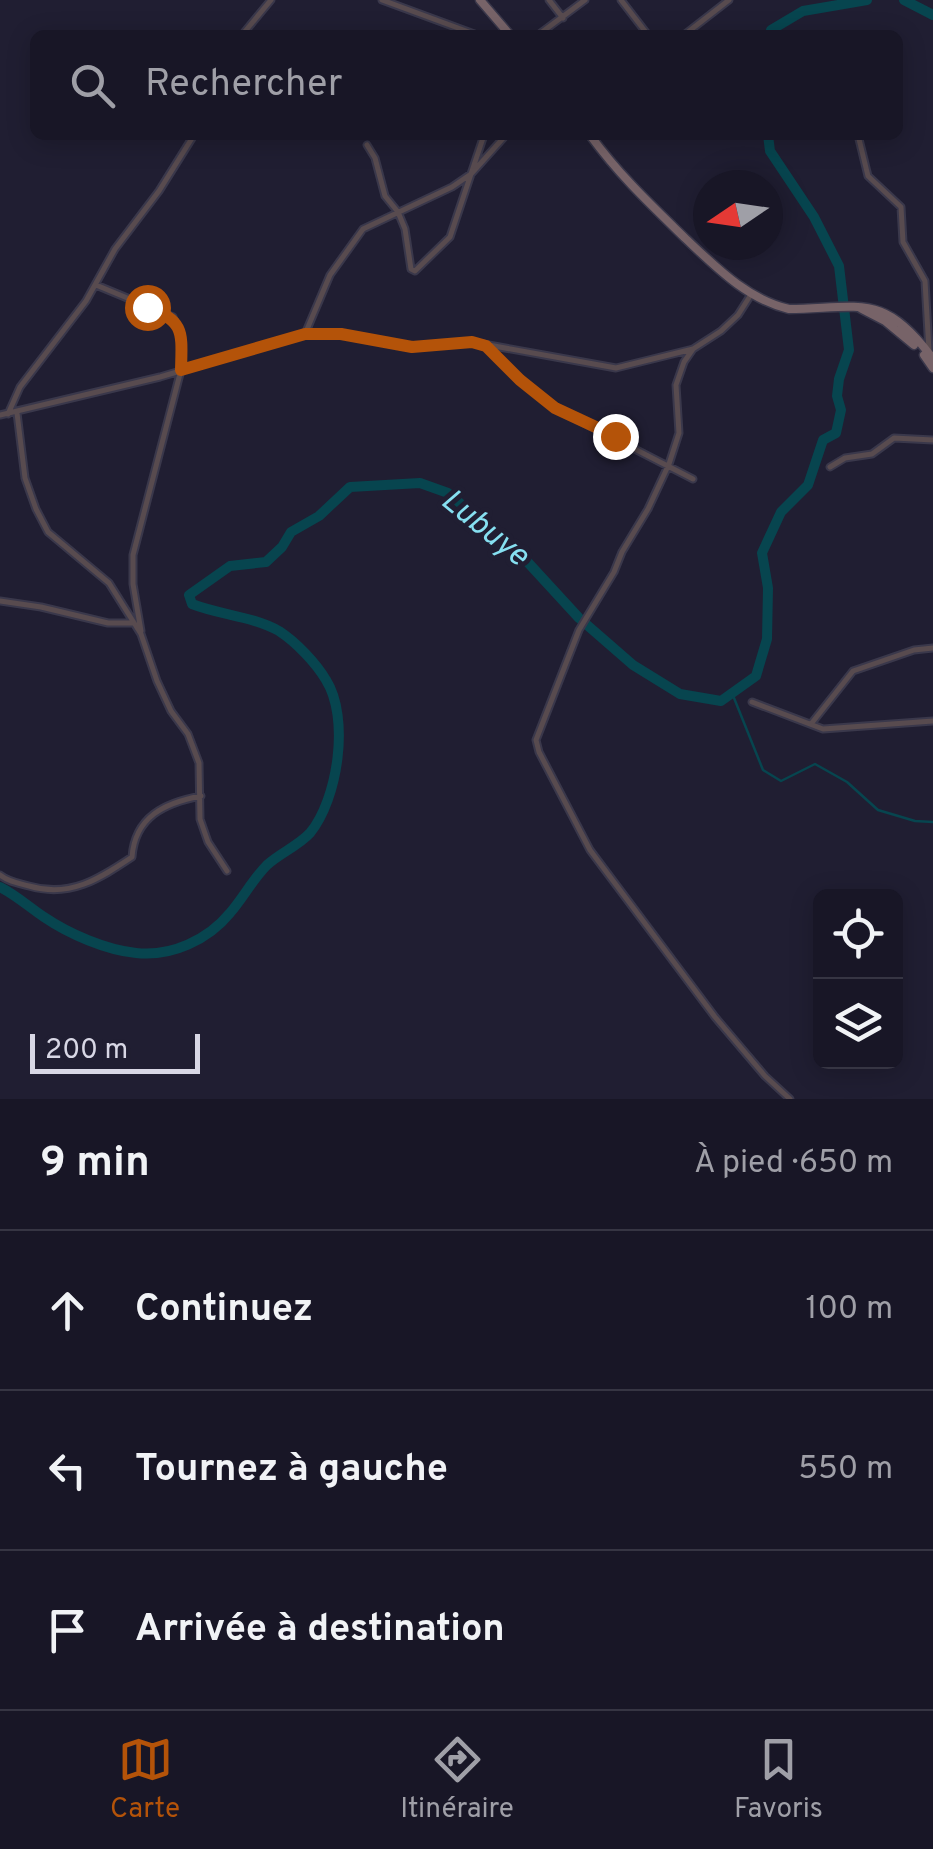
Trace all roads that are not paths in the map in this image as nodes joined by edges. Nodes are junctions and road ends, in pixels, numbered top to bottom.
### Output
1 (270, 0) edge
2 (382, 0) edge
3 (480, 0) edge
4 (549, 0) edge
5 (586, 0) edge
6 (621, 0) edge
7 (729, 0) edge
8 (563, 18) junction
9 (246, 30) edge
10 (463, 30) edge
11 (506, 30) edge
12 (545, 30) edge
13 (644, 30) edge
14 (690, 30) edge
15 (191, 140) edge
16 (482, 140) edge
17 (502, 140) edge
18 (594, 140) edge
19 (859, 140) edge
20 (367, 145) dead end
21 (471, 174) junction
22 (398, 212) junction
23 (96, 285) junction
24 (752, 293) junction
25 (305, 334) junction
26 (486, 346) junction
27 (693, 349) junction
28 (930, 350) edge
29 (933, 368) edge
30 (181, 370) junction
31 (17, 412) junction
32 (4, 415) edge
33 (933, 440) edge
34 (669, 464) junction
35 (830, 467) dead end
36 (693, 479) dead end
37 (0, 601) edge
38 (134, 623) junction
39 (141, 634) junction
40 (933, 648) edge
41 (752, 702) dead end
42 (933, 722) edge
43 (810, 726) junction
44 (201, 796) junction
45 (227, 871) dead end
46 (0, 875) edge
47 (790, 1099) edge

1 - 9 street
2 - 10 street
3 - 11 street
4 - 8 street
5 - 8 street
6 - 13 street
7 - 14 street
8 - 12 street
15 - 23 street
16 - 21 street
17 - 21 street
18 - 24 street
19 - 28 street
20 - 22 street
21 - 22 street
21 - 22 street
22 - 25 street
23 - 30 street
23 - 32 street
24 - 27 street
24 - 28 street
25 - 26 street
25 - 30 street
26 - 27 street
26 - 34 street
27 - 34 street
28 - 29 street
30 - 31 street
30 - 39 street
31 - 32 street
31 - 38 street
33 - 35 street
34 - 36 street
34 - 47 street
37 - 38 street
38 - 39 street
39 - 44 street
40 - 43 street
41 - 43 street
42 - 43 street
44 - 45 street
44 - 46 street

